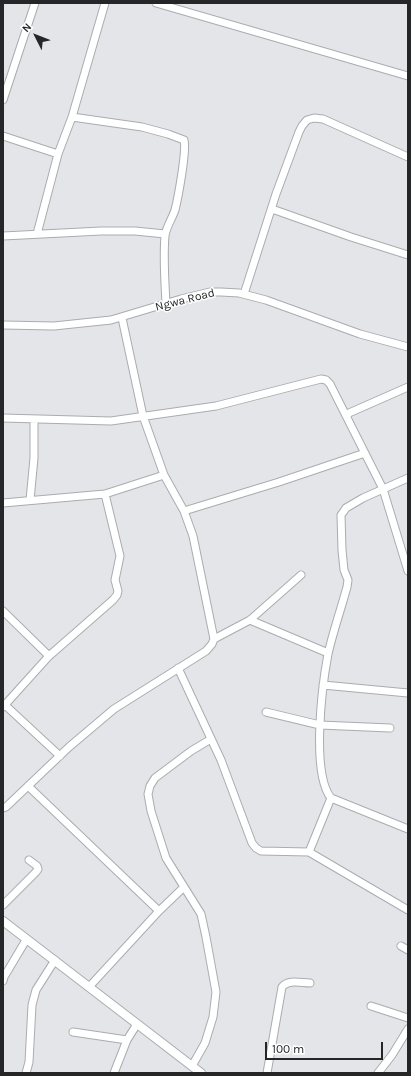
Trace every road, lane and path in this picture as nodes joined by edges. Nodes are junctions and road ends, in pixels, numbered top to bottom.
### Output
1 (35, 3) edge
2 (105, 3) edge
3 (156, 3) edge
4 (408, 76) edge
5 (3, 100) edge
6 (72, 117) junction
7 (3, 136) edge
8 (58, 154) junction
9 (408, 157) edge
10 (272, 208) junction
11 (37, 234) junction
12 (165, 234) junction
13 (3, 236) edge
14 (408, 255) edge
15 (244, 294) junction
16 (166, 304) junction
17 (122, 318) junction
18 (3, 325) edge
19 (408, 347) edge
20 (408, 387) edge
21 (143, 416) junction
22 (347, 416) junction
23 (3, 418) edge
24 (34, 419) junction
25 (365, 453) junction
26 (164, 474) junction
27 (408, 478) edge
28 (383, 489) junction
29 (106, 494) junction
30 (30, 500) junction
31 (3, 503) edge
32 (184, 511) junction
33 (408, 571) edge
34 (301, 575) dead end
35 (3, 611) edge
36 (250, 620) junction
37 (214, 639) junction
38 (328, 653) junction
39 (49, 656) junction
40 (178, 668) junction
41 (323, 685) junction
42 (408, 693) edge
43 (4, 706) edge
44 (266, 712) dead end
45 (320, 725) junction
46 (390, 728) dead end
47 (211, 739) junction
48 (60, 756) junction
49 (28, 786) junction
50 (331, 798) junction
51 (3, 808) edge
52 (408, 829) edge
53 (310, 852) junction
54 (29, 860) dead end
55 (184, 887) junction
56 (3, 905) edge
57 (408, 910) edge
58 (158, 911) junction
59 (3, 921) edge
60 (26, 940) junction
61 (401, 946) dead end
62 (408, 950) edge
63 (55, 960) junction
64 (3, 981) edge
65 (310, 983) dead end
66 (89, 987) junction
67 (371, 1006) dead end
68 (408, 1018) edge
69 (137, 1024) junction
70 (408, 1029) edge
71 (73, 1032) dead end
72 (127, 1040) junction
73 (192, 1066) junction
74 (26, 1073) edge
75 (114, 1073) edge
76 (201, 1073) edge
77 (267, 1073) edge
78 (378, 1073) edge

1 - 5 street
2 - 6 street
3 - 4 street
6 - 8 street
6 - 12 street
7 - 8 street
8 - 11 street
9 - 10 street
10 - 14 street
10 - 15 street
11 - 12 street
11 - 13 street
12 - 16 street
15 - 16 street, Ngwa Road
15 - 19 street, Ngwa Road
16 - 17 street, Ngwa Road
17 - 18 street, Ngwa Road
17 - 21 street
20 - 22 street
21 - 22 street
21 - 24 street
21 - 26 street
22 - 25 street
23 - 24 street
24 - 30 street
25 - 28 street
25 - 32 street
26 - 29 street
26 - 32 street
27 - 28 street
28 - 33 street
28 - 38 street
29 - 30 street
29 - 39 street
30 - 31 street
32 - 37 street
34 - 36 street
35 - 39 street
36 - 37 street
36 - 38 street
37 - 40 street
38 - 41 street
39 - 43 street
40 - 47 street
40 - 48 street
41 - 42 street
41 - 45 street
43 - 48 street
44 - 45 street
45 - 46 street
45 - 50 street
47 - 53 street
47 - 55 street
48 - 49 street
49 - 51 street
49 - 58 street
50 - 52 street
50 - 53 street
53 - 57 street
54 - 56 street
55 - 58 street
55 - 73 street
58 - 66 street
59 - 60 street
60 - 63 street
60 - 64 street
61 - 62 street
63 - 66 street
63 - 74 street
65 - 77 street
66 - 69 street
67 - 68 street
69 - 72 street
69 - 73 street
70 - 78 street
71 - 72 street
72 - 75 street
73 - 76 street

